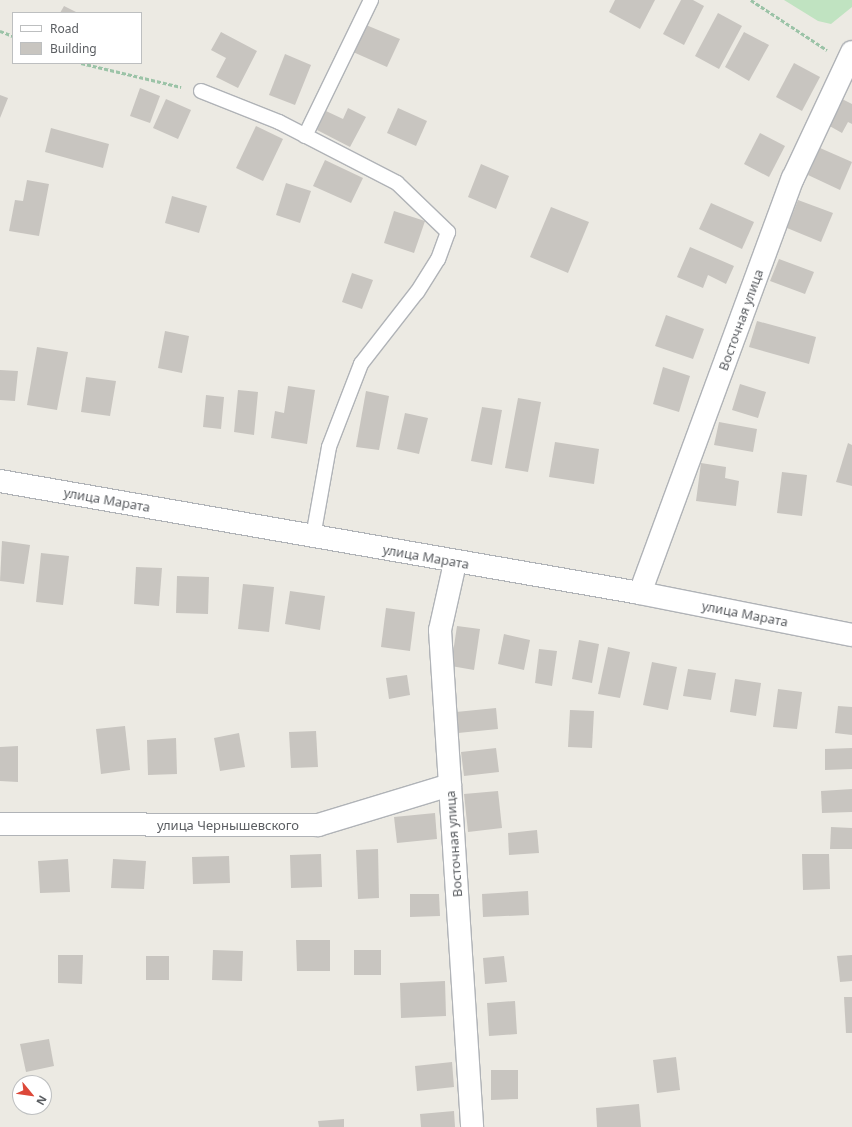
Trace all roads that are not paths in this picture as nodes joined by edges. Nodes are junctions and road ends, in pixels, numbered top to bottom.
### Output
1 (371, 0) edge
2 (849, 57) edge
3 (201, 91) road end
4 (305, 136) junction
5 (0, 481) edge
6 (313, 537) junction
7 (455, 563) junction
8 (640, 593) junction
9 (852, 635) edge
10 (450, 785) junction
11 (0, 824) edge
12 (472, 1127) edge

1 - 4 lane
2 - 8 street, Восточная улица
3 - 4 lane
4 - 6 lane
5 - 6 street, улица Марата
6 - 7 street, улица Марата
7 - 8 street, улица Марата
7 - 10 street, Восточная улица
8 - 9 street, улица Марата
10 - 11 street, улица Чернышевского
10 - 12 street, Восточная улица

